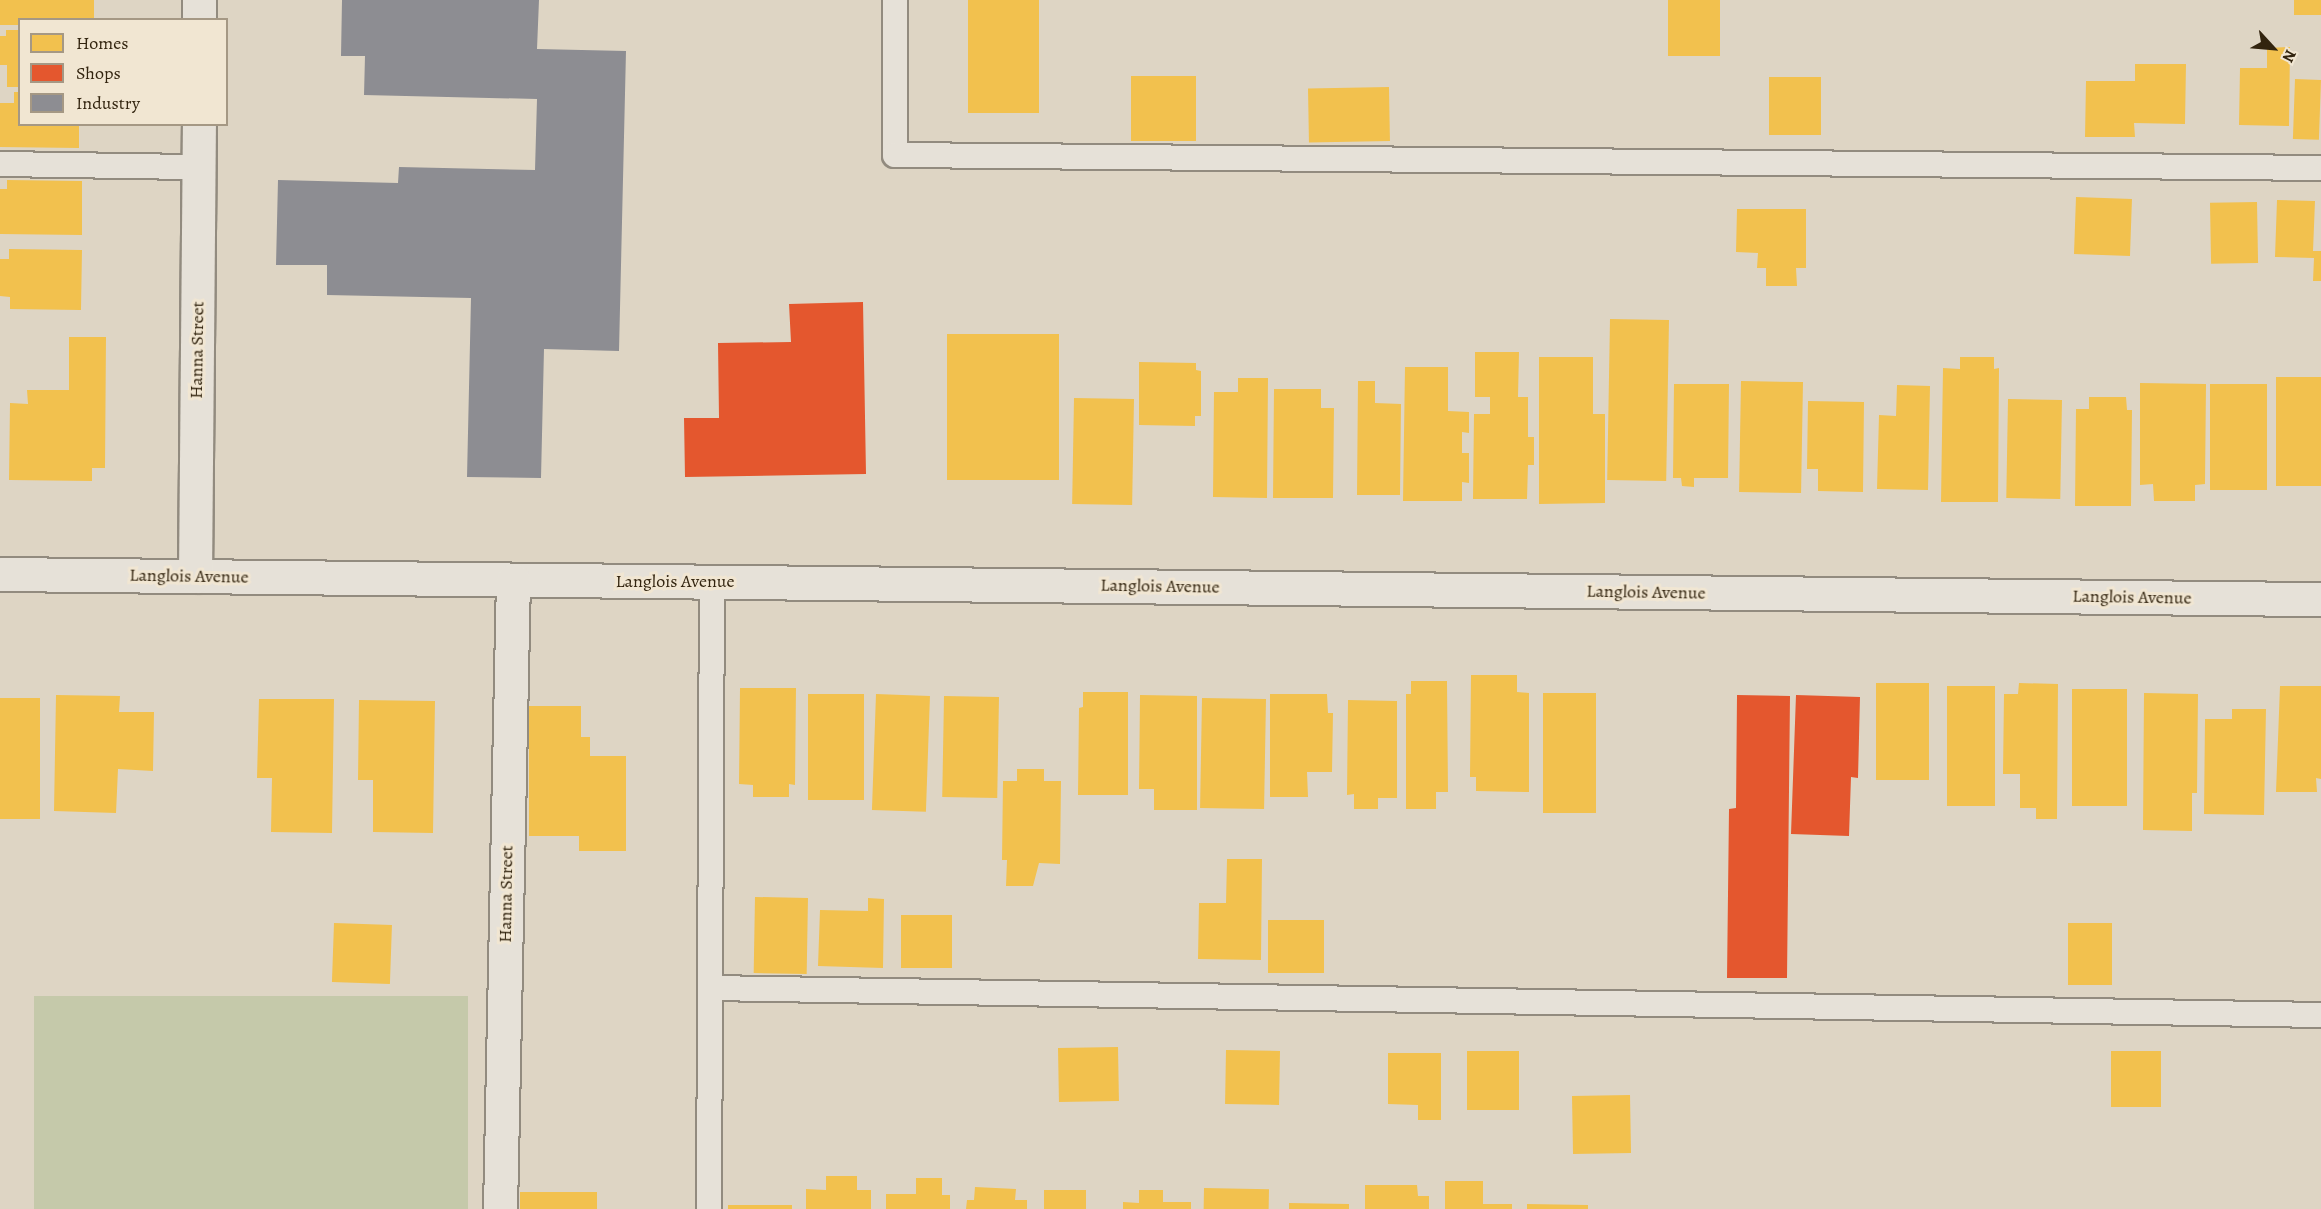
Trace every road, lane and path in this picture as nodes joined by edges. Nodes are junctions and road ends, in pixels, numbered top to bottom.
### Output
1 (199, 0) edge
2 (895, 0) edge
3 (199, 18) edge
4 (199, 126) edge
5 (0, 164) edge
6 (199, 167) junction
7 (2321, 168) edge
8 (0, 574) edge
9 (195, 576) junction
10 (513, 580) junction
11 (712, 582) junction
12 (2321, 598) edge
13 (710, 988) junction
14 (2321, 1015) edge
15 (500, 1209) edge
16 (709, 1209) edge

1 - 3 street
2 - 7 lane
4 - 6 street, Hanna Street
5 - 6 lane
6 - 9 street, Hanna Street
8 - 9 street, Langlois Avenue
9 - 10 street, Langlois Avenue
10 - 11 street, Langlois Avenue
10 - 15 street, Hanna Street
11 - 12 street, Langlois Avenue
11 - 13 lane
13 - 14 lane
13 - 16 lane

